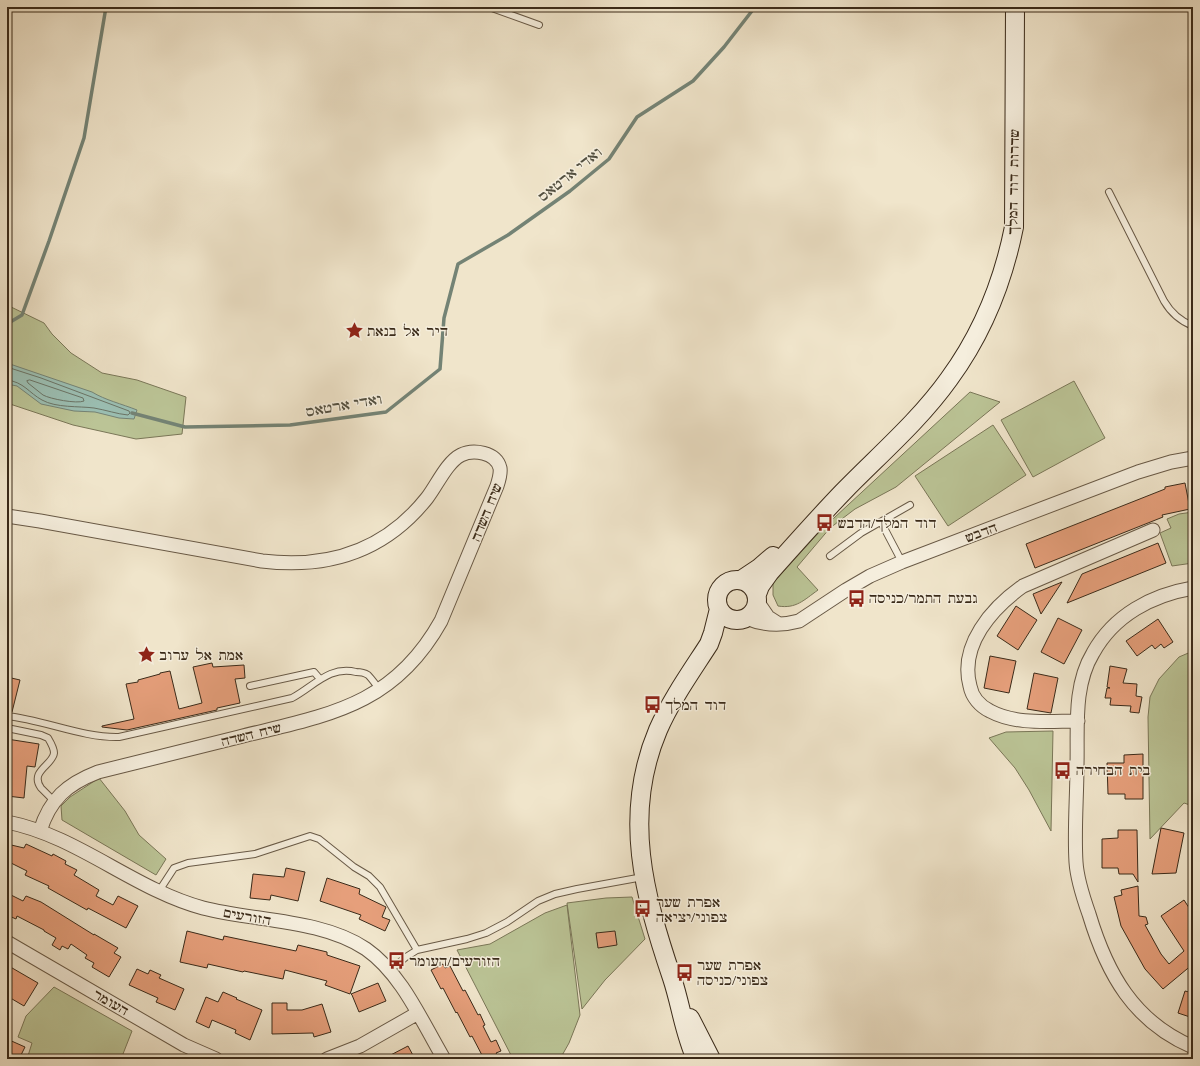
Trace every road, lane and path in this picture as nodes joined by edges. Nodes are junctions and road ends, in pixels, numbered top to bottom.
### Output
1 (489, 7) edge
2 (1015, 7) edge
3 (539, 25) dead end
4 (1109, 192) dead end
5 (1193, 326) edge
6 (1193, 458) edge
7 (843, 492) junction
8 (910, 505) dead end
9 (7, 516) edge
10 (881, 522) junction
11 (1153, 530) dead end
12 (830, 556) dead end
13 (902, 562) junction
14 (741, 580) junction
15 (1193, 588) edge
16 (757, 598) junction
17 (719, 609) junction
18 (743, 619) junction
19 (779, 624) junction
20 (709, 644) junction
21 (320, 679) junction
22 (250, 686) dead end
23 (380, 690) junction
24 (7, 716) edge
25 (1078, 721) junction
26 (7, 728) edge
27 (54, 801) junction
28 (7, 822) edge
29 (40, 831) junction
30 (644, 877) junction
31 (159, 891) junction
32 (7, 942) edge
33 (417, 950) junction
34 (390, 970) junction
35 (675, 987) junction
36 (418, 1013) junction
37 (1193, 1047) edge
38 (216, 1059) edge
39 (327, 1059) edge
40 (444, 1059) edge
41 (696, 1059) edge
42 (711, 1059) edge

1 - 3 lane
2 - 7 street, שדרות דוד המלך
4 - 5 lane
6 - 13 street, הדבש
7 - 14 street, שדרות דוד המלך
7 - 16 street, שדרות דוד המלך
8 - 10 lane
9 - 23 street, שיח השדה
10 - 12 lane
10 - 13 lane
11 - 25 street
13 - 19 street, הדבש
14 - 16 street
14 - 17 street
15 - 25 street
16 - 18 street
16 - 19 street
17 - 18 street
17 - 20 street
18 - 19 street, הדבש
18 - 20 street
20 - 30 street
21 - 22 lane
21 - 23 lane
21 - 24 lane
23 - 27 street, שיח השדה
25 - 37 street
26 - 27 lane
27 - 29 street, שיח השדה
28 - 29 street, הזורעים
29 - 31 street, הזורעים
30 - 33 lane
30 - 35 street
31 - 33 lane
31 - 34 street, הזורעים
32 - 38 street, העומר
33 - 34 lane
34 - 36 street, הזורעים
35 - 41 street
35 - 42 street
36 - 39 street
36 - 40 street, הזורעים

